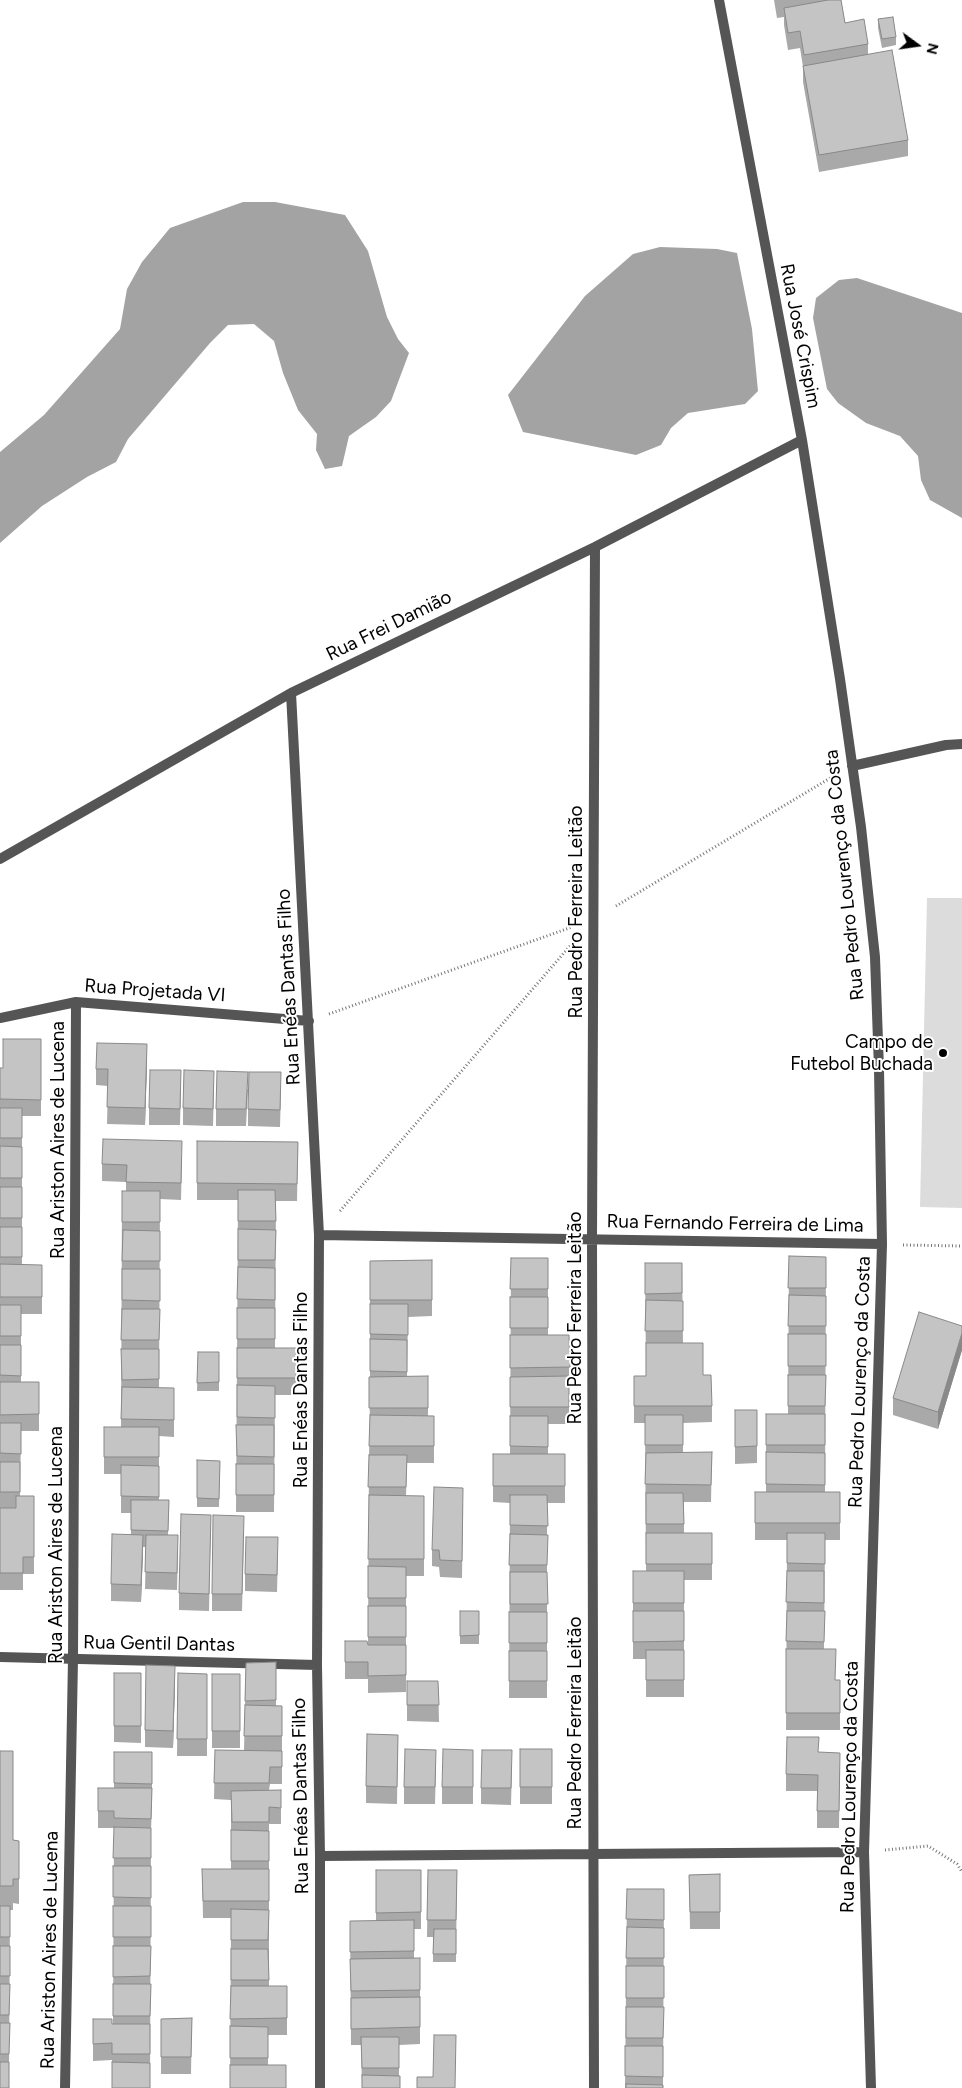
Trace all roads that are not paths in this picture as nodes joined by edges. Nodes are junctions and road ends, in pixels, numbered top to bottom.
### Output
1 (719, 0) edge
2 (802, 440) junction
3 (595, 547) junction
4 (840, 679) joint
5 (291, 693) junction
6 (962, 744) edge
7 (852, 766) junction
8 (0, 859) edge
9 (76, 1002) junction
10 (0, 1018) edge
11 (309, 1021) junction
12 (319, 1235) junction
13 (592, 1239) junction
14 (882, 1244) junction
15 (0, 1657) edge
16 (73, 1659) junction
17 (317, 1666) junction
18 (864, 1852) junction
19 (593, 1853) junction
20 (320, 1856) junction
21 (65, 2088) edge
22 (320, 2088) edge
23 (594, 2088) edge
24 (870, 2088) edge

1 - 2 street, Rua José Crispim
2 - 3 street, Rua Frei Damião
2 - 4 street, Rua José Crispim
3 - 5 street, Rua Frei Damião
3 - 13 street, Rua Pedro Ferreira Leitão
4 - 7 street, Rua Pedro Lourenço da Costa
5 - 8 street, Rua Frei Damião
5 - 11 street, Rua Enéas Dantas Filho
6 - 7 street
7 - 14 street, Rua Pedro Lourenço da Costa
9 - 10 street, Rua Projetada VI
9 - 11 street, Rua Projetada VI
9 - 16 street, Rua Ariston Aires de Lucena
11 - 12 street, Rua Enéas Dantas Filho
12 - 13 street, Rua Fernando Ferreira de Lima
12 - 17 street, Rua Enéas Dantas Filho
13 - 14 street, Rua Fernando Ferreira de Lima
13 - 19 street, Rua Pedro Ferreira Leitão
14 - 18 street, Rua Pedro Lourenço da Costa
15 - 16 street, Rua Gentil Dantas
16 - 17 street, Rua Gentil Dantas
16 - 21 street, Rua Ariston Aires de Lucena
17 - 20 street, Rua Enéas Dantas Filho
18 - 19 street
18 - 24 street, Rua Pedro Lourenço da Costa
19 - 20 street
19 - 23 street, Rua Pedro Ferreira Leitão
20 - 22 street, Rua Enéas Dantas Filho

